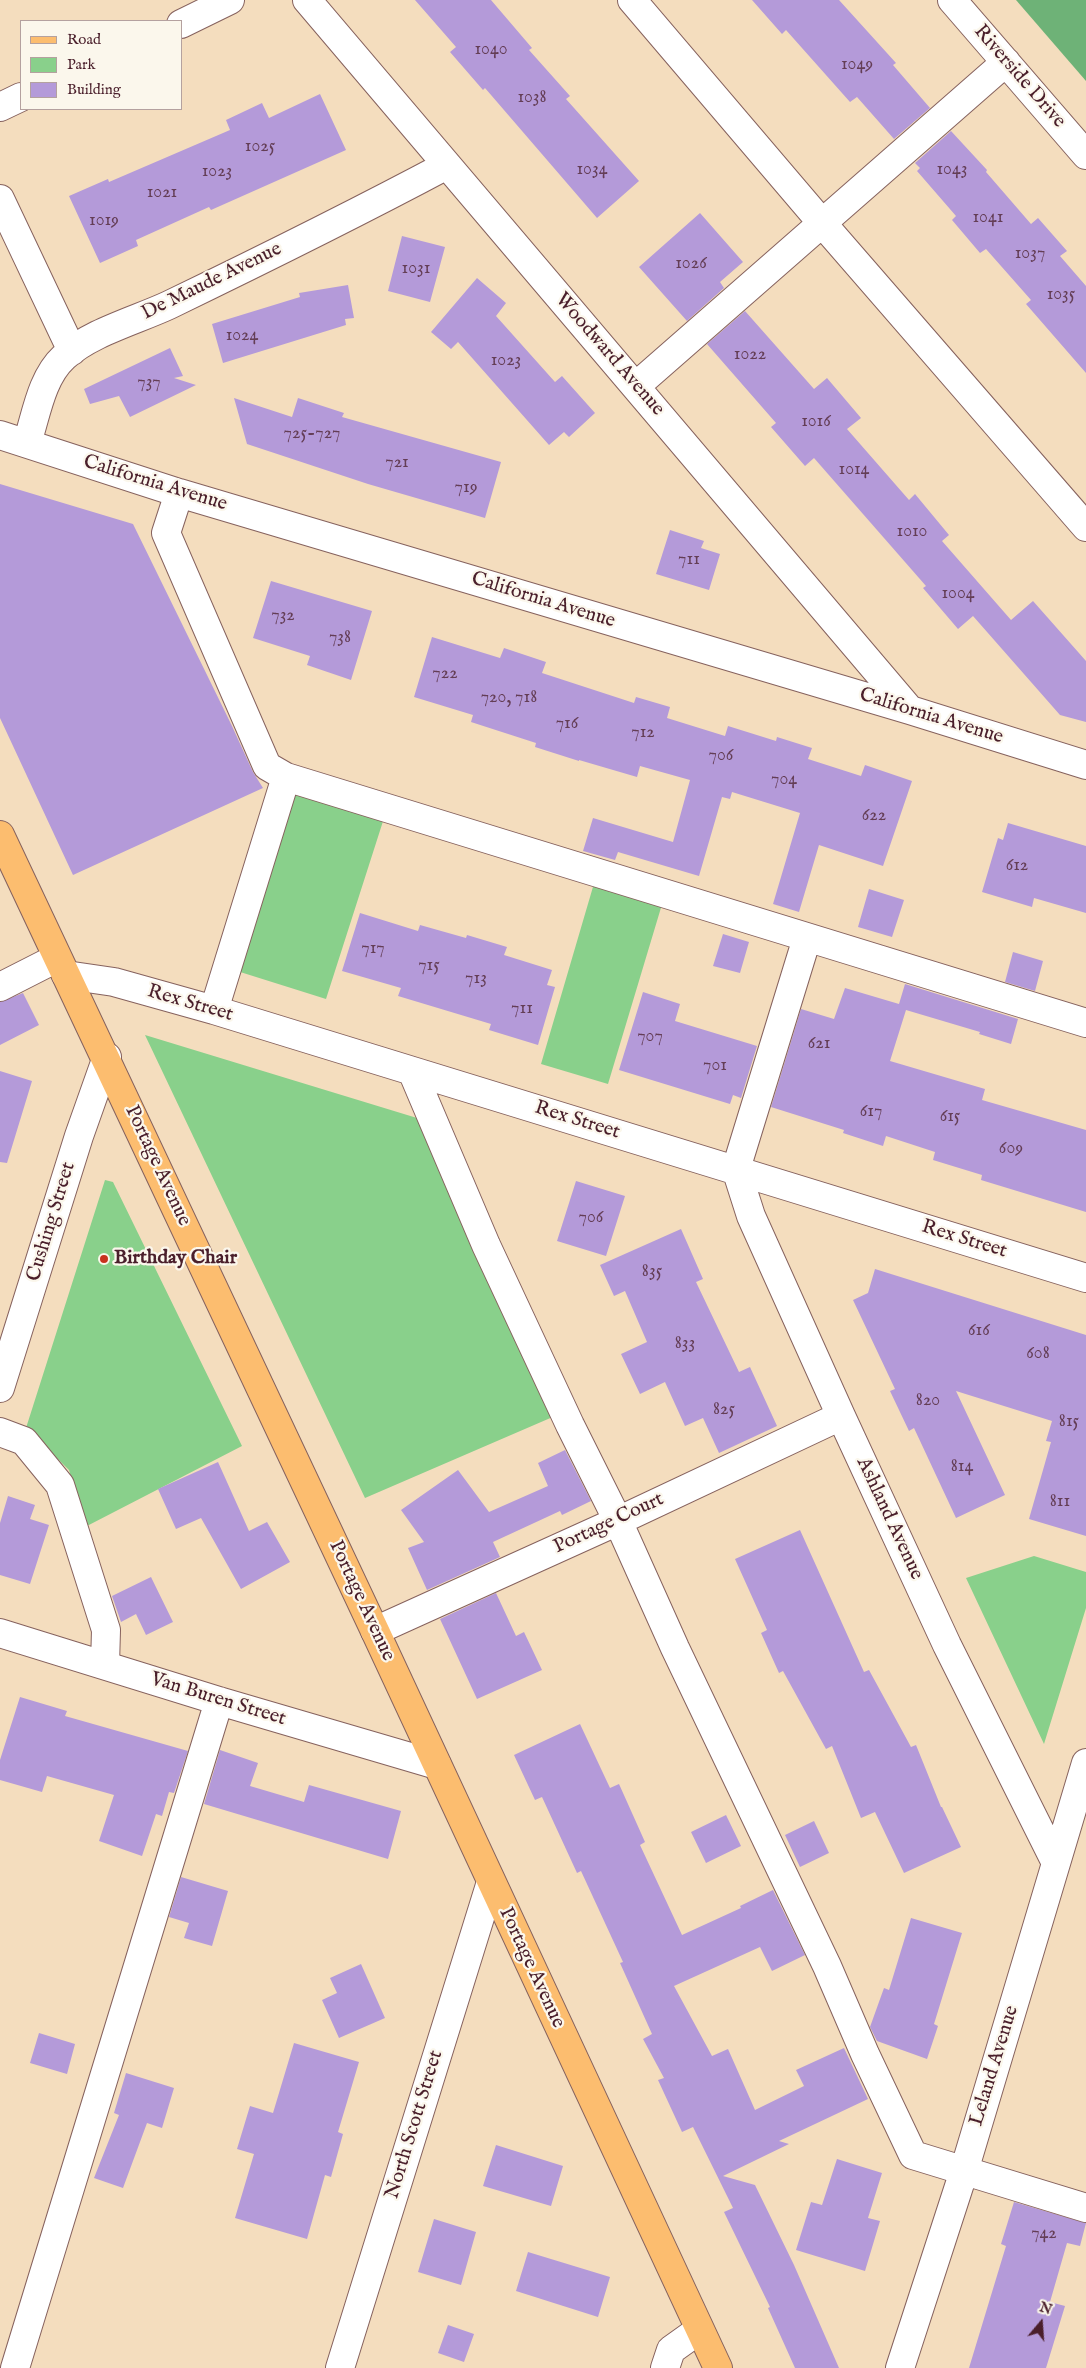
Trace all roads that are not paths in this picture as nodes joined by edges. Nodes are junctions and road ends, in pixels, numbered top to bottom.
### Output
1 (230, 0) edge
2 (307, 0) edge
3 (632, 0) edge
4 (952, 0) edge
5 (182, 24) edge
6 (1006, 62) junction
7 (20, 97) edge
8 (0, 107) edge
9 (1086, 155) edge
10 (447, 165) junction
11 (0, 198) edge
12 (822, 223) junction
13 (72, 351) junction
14 (636, 386) junction
15 (0, 435) edge
16 (26, 443) junction
17 (179, 493) junction
18 (1086, 526) edge
19 (910, 710) junction
20 (1086, 765) edge
21 (286, 777) junction
22 (0, 835) edge
23 (807, 938) junction
24 (62, 967) junction
25 (0, 988) edge
26 (214, 1010) junction
27 (1086, 1023) edge
28 (107, 1058) junction
29 (412, 1071) junction
30 (736, 1169) junction
31 (1086, 1278) edge
32 (0, 1388) edge
33 (842, 1416) junction
34 (0, 1432) edge
35 (618, 1521) junction
36 (375, 1631) junction
37 (0, 1633) edge
38 (105, 1665) junction
39 (219, 1701) junction
40 (1086, 1763) edge
41 (437, 1765) junction
42 (1056, 1863) junction
43 (491, 1882) junction
44 (964, 2171) junction
45 (1086, 2208) edge
46 (699, 2330) junction
47 (15, 2368) edge
48 (340, 2368) edge
49 (665, 2368) edge
50 (718, 2368) edge
51 (900, 2368) edge

1 - 5 street
2 - 10 street, Woodward Avenue
3 - 12 street
4 - 6 street, Riverside Drive
6 - 9 street, Riverside Drive
6 - 12 street
7 - 8 street
10 - 13 street, De Maude Avenue
10 - 14 street, Woodward Avenue
11 - 13 street
12 - 14 street
12 - 18 street
13 - 16 street, De Maude Avenue
14 - 19 street, Woodward Avenue
15 - 16 street, California Avenue
16 - 17 street, California Avenue
17 - 19 street, California Avenue
17 - 21 street
19 - 20 street, California Avenue
21 - 23 street
21 - 26 street
22 - 24 main road, Portage Avenue
23 - 27 street
23 - 30 street
24 - 25 street
24 - 26 street, Rex Street
24 - 28 main road, Portage Avenue
26 - 29 street, Rex Street
28 - 32 street, Cushing Street
28 - 36 main road, Portage Avenue
29 - 30 street, Rex Street
29 - 35 street
30 - 31 street, Rex Street
30 - 33 street, Ashland Avenue
33 - 35 street, Portage Court
33 - 42 street, Ashland Avenue
34 - 38 street
35 - 36 street, Portage Court
35 - 44 street
36 - 41 main road, Portage Avenue
37 - 38 street, Van Buren Street
38 - 39 street, Van Buren Street
39 - 41 street, Van Buren Street
39 - 47 street
40 - 42 street, Leland Avenue
41 - 43 main road, Portage Avenue
42 - 44 street, Leland Avenue
43 - 46 main road, Portage Avenue
43 - 48 street, North Scott Street
44 - 45 street
44 - 51 street, Leland Avenue
46 - 49 street
46 - 50 main road, Portage Avenue

